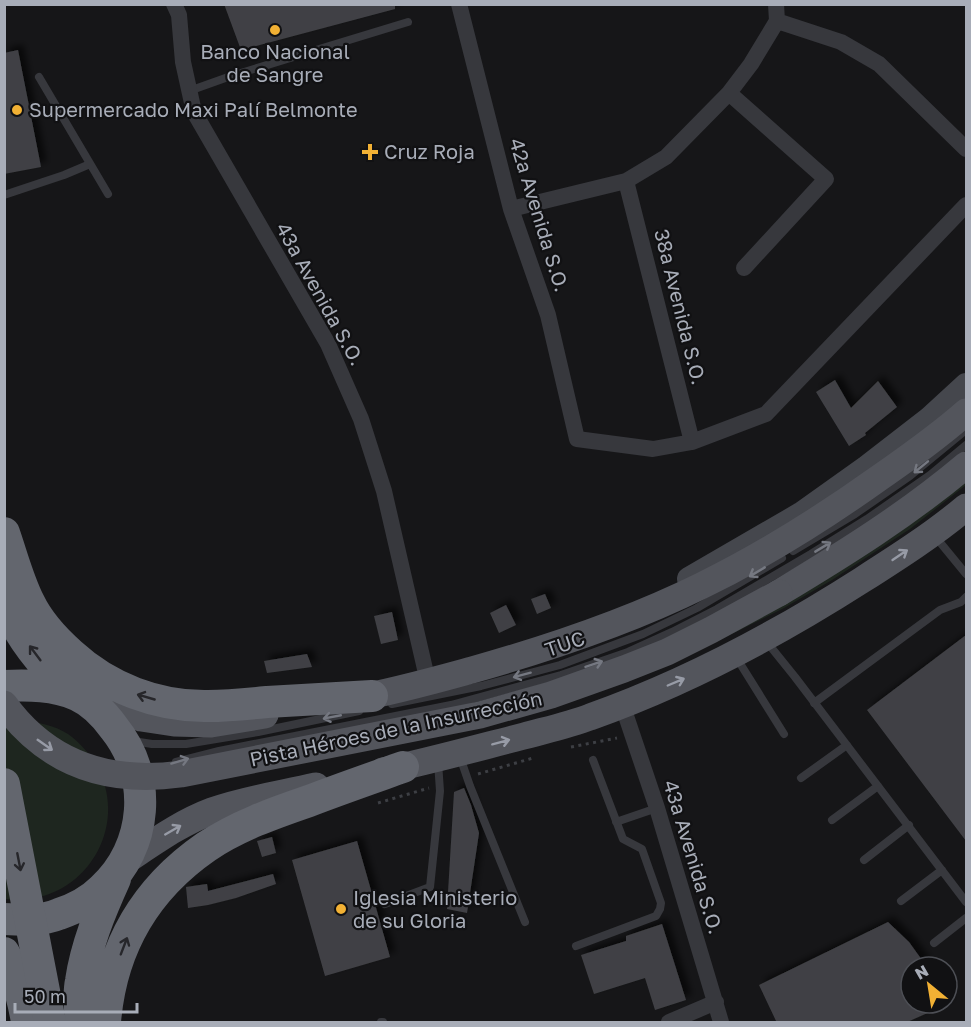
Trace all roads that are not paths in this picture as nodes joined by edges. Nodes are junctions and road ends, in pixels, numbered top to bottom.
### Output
1 (174, 4) edge
2 (459, 4) edge
3 (776, 13) edge
4 (408, 22) dead end
5 (39, 77) dead end
6 (189, 91) junction
7 (729, 93) junction
8 (966, 149) edge
9 (90, 164) junction
10 (626, 181) junction
11 (108, 194) dead end
12 (4, 195) edge
13 (966, 205) edge
14 (511, 209) junction
15 (744, 268) dead end
16 (966, 385) edge
17 (966, 412) edge
18 (966, 430) edge
19 (692, 442) junction
20 (966, 445) edge
21 (966, 465) edge
22 (966, 510) edge
23 (4, 533) edge
24 (932, 533) junction
25 (966, 574) edge
26 (966, 597) edge
27 (4, 599) edge
28 (763, 639) junction
29 (560, 644) junction
30 (734, 655) junction
31 (428, 682) junction
32 (4, 686) edge
33 (76, 695) junction
34 (814, 703) junction
35 (4, 704) edge
36 (372, 704) junction
37 (622, 704) junction
38 (784, 734) dead end
39 (120, 735) junction
40 (847, 745) junction
41 (593, 760) dead end
42 (403, 767) junction
43 (451, 769) junction
44 (801, 778) dead end
45 (4, 784) edge
46 (878, 786) junction
47 (141, 799) junction
48 (657, 808) junction
49 (832, 820) dead end
50 (616, 822) junction
51 (909, 825) junction
52 (864, 860) dead end
53 (122, 866) junction
54 (942, 870) junction
55 (901, 901) dead end
56 (966, 902) edge
57 (385, 904) dead end
58 (966, 918) edge
59 (4, 919) edge
60 (525, 922) dead end
61 (934, 944) dead end
62 (576, 946) dead end
63 (4, 953) edge
64 (716, 1002) junction
65 (691, 1017) edge
66 (27, 1023) edge
67 (50, 1023) edge
68 (81, 1023) edge
69 (105, 1023) edge
70 (669, 1023) edge
71 (722, 1023) edge

1 - 6 street, 43a Avenida S.O.
2 - 14 street, 42a Avenida S.O.
3 - 7 street
3 - 8 street
4 - 6 lane
5 - 9 lane
6 - 31 street, 43a Avenida S.O.
7 - 10 street
7 - 15 street
9 - 11 lane
9 - 12 lane
10 - 14 street
10 - 19 street, 38a Avenida S.O.
13 - 19 street
14 - 19 street, 42a Avenida S.O.
16 - 29 street, Pista Héroes de la Insurrección
17 - 29 main road, Pista Héroes de la Insurrección
18 -> 36 lane, TUC
47 -> 20 lane, TUC
35 -> 21 main road, Pista Héroes de la Insurrección, bridge
22 - 24 main road, Pista Héroes de la Insurrección
36 -> 23 highway
24 - 25 lane
28 -> 24 main road, Pista Héroes de la Insurrección
26 - 34 lane
33 -> 27 highway
28 - 30 main road, Pista Héroes de la Insurrección
28 - 34 lane
29 - 31 main road, Pista Héroes de la Insurrección
37 -> 30 main road, Pista Héroes de la Insurrección
30 - 38 lane
31 - 36 main road, Pista Héroes de la Insurrección
32 - 33 highway
33 - 36 main road, Pista Héroes de la Insurrección
33 - 39 highway
34 - 40 lane
36 -> 39 lane, TUC
43 -> 37 main road, Pista Héroes de la Insurrección
37 - 48 street, 43a Avenida S.O.
39 - 47 highway
40 - 44 lane
40 - 46 lane
41 - 50 lane
42 - 43 main road, Pista Héroes de la Insurrección
53 -> 42 main road, Pista Héroes de la Insurrección
69 -> 42 highway
43 - 57 lane
43 - 60 lane
45 -> 67 highway, bridge
46 - 49 lane
46 - 51 lane
47 - 53 highway
48 - 50 lane
48 - 64 street, 43a Avenida S.O.
50 - 62 lane
51 - 52 lane
51 - 54 lane
53 - 59 highway
53 - 68 highway
54 - 55 lane
54 - 56 lane
58 - 61 lane
63 - 66 highway
64 - 65 street
64 - 71 street, 43a Avenida S.O.
65 - 70 street

